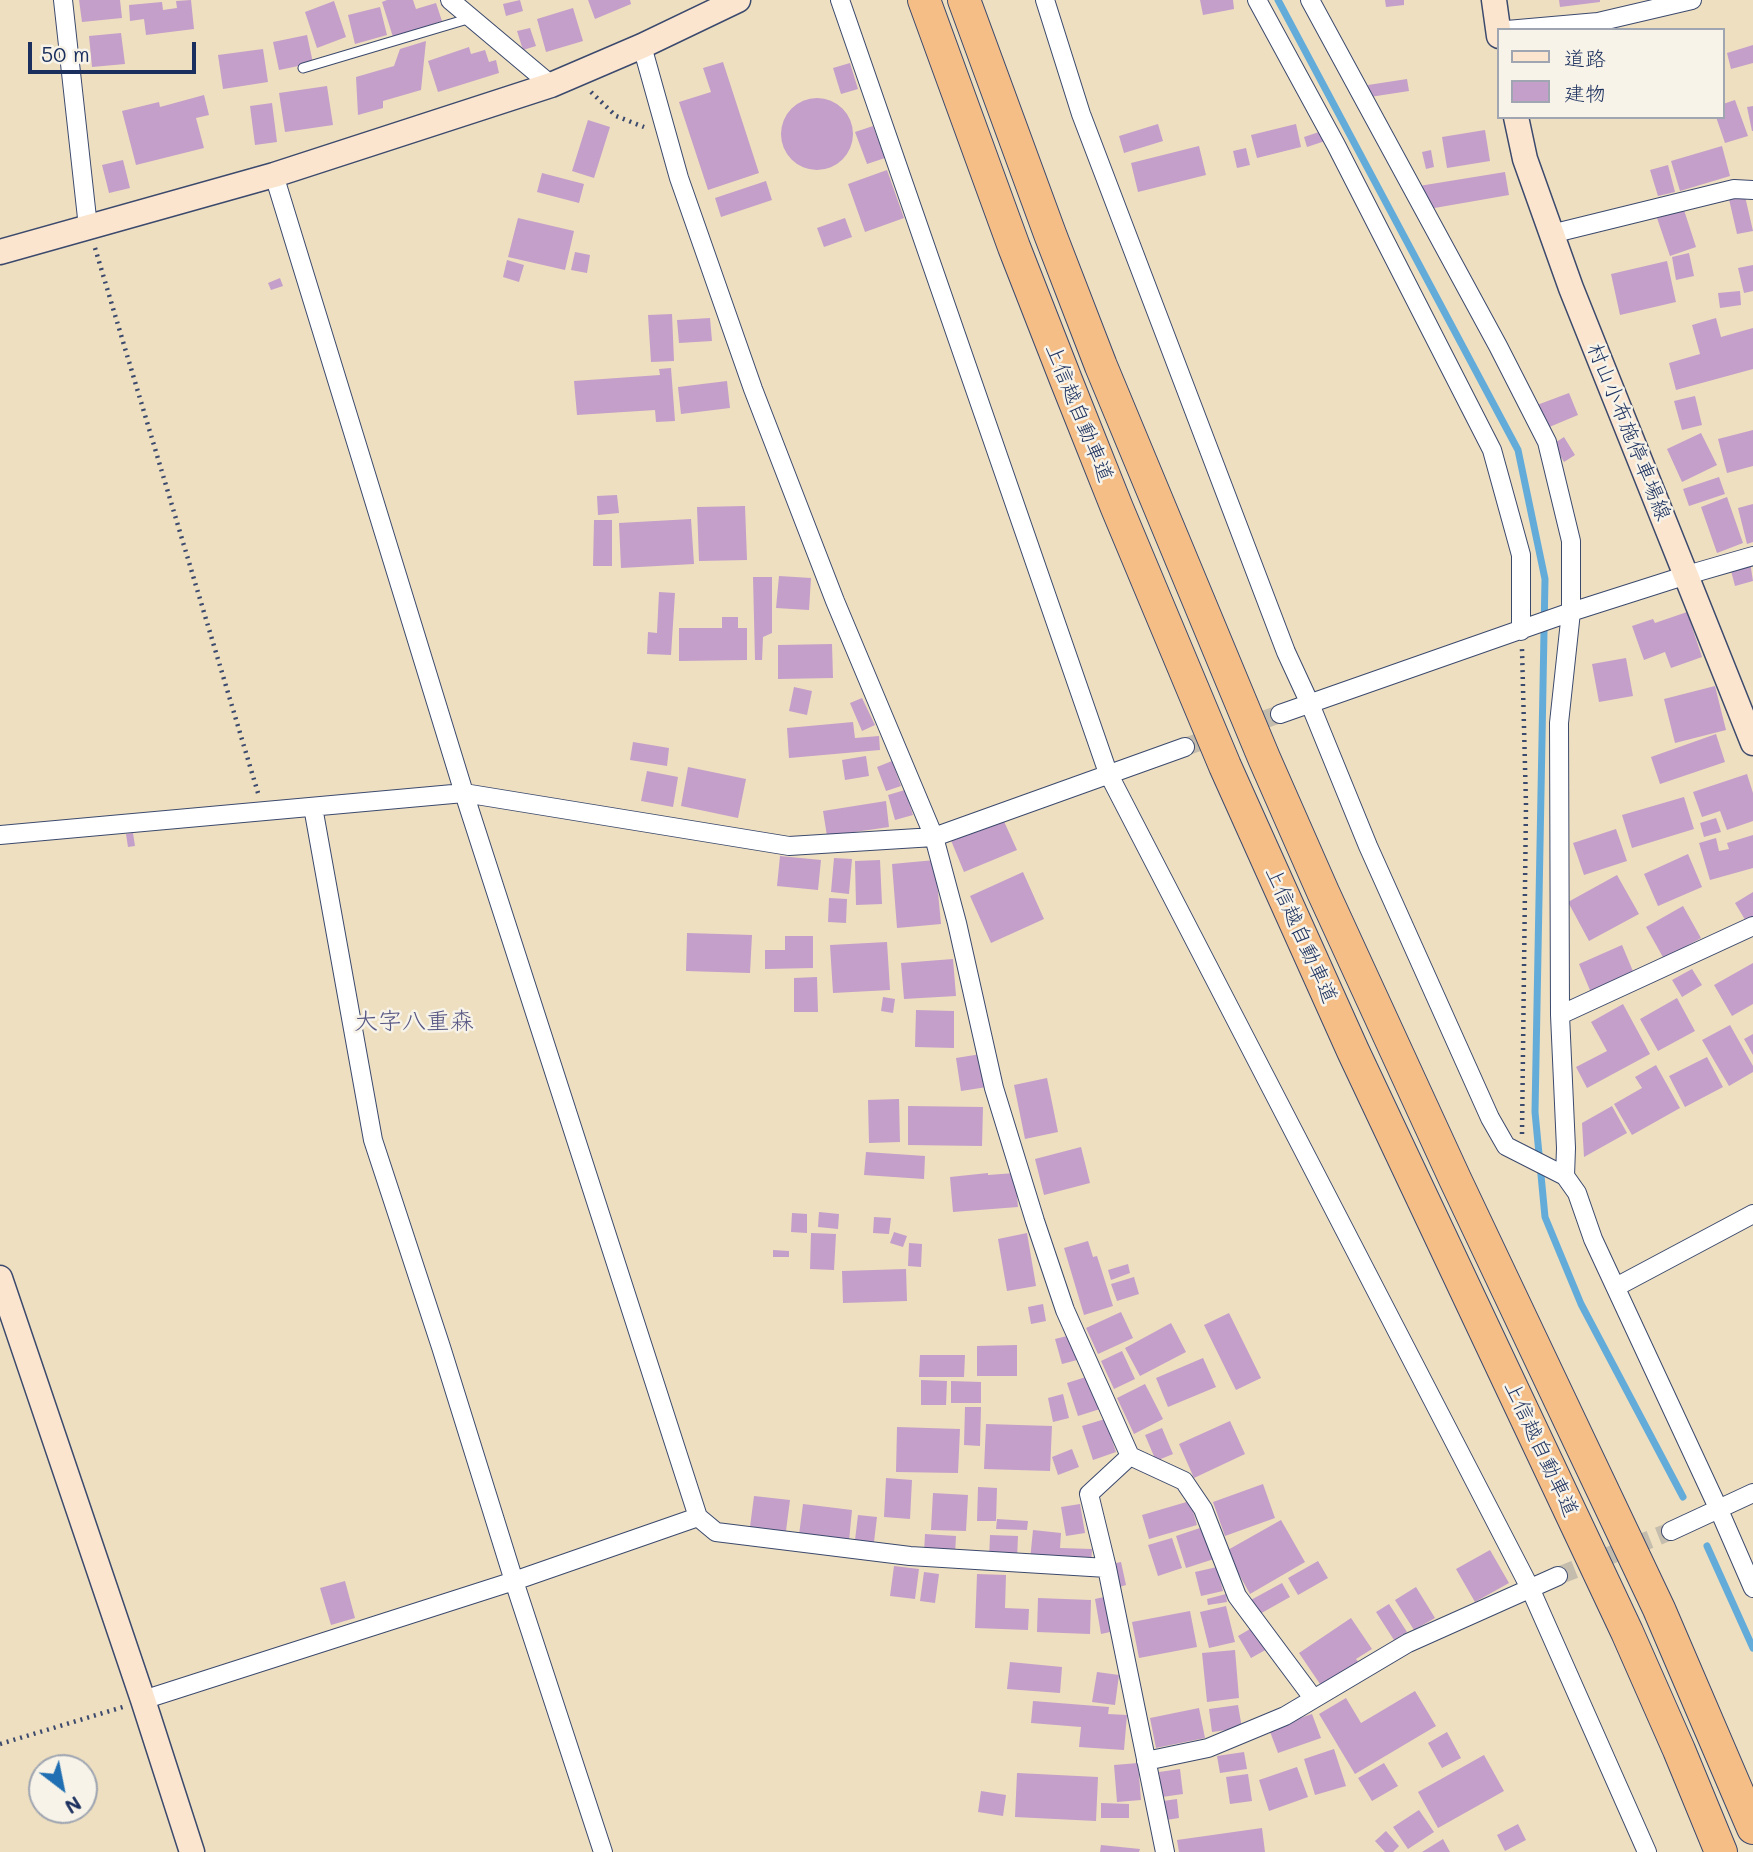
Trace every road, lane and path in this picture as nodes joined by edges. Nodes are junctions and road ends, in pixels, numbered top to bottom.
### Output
1 (63, 0) edge
2 (450, 0) edge
3 (738, 0) edge
4 (840, 0) edge
5 (924, 0) edge
6 (964, 0) edge
7 (1045, 0) edge
8 (1257, 0) edge
9 (1310, 0) edge
10 (1494, 0) edge
11 (1692, 0) edge
12 (475, 15) edge
13 (1500, 28) edge
14 (1540, 28) edge
15 (642, 46) junction
16 (303, 68) dead end
17 (562, 80) junction
18 (1516, 119) edge
19 (667, 136) junction
20 (274, 175) junction
21 (1753, 190) edge
22 (88, 227) junction
23 (1552, 234) junction
24 (0, 252) edge
25 (1753, 556) edge
26 (1687, 575) junction
27 (1565, 614) junction
28 (1525, 629) junction
29 (1310, 704) junction
30 (1280, 714) tunnel mouth
31 (1753, 743) edge
32 (1185, 747) tunnel mouth
33 (1108, 773) junction
34 (464, 793) junction
35 (313, 807) junction
36 (264, 811) junction
37 (0, 835) edge
38 (934, 837) junction
39 (1753, 926) edge
40 (1560, 1016) junction
41 (1526, 1156) junction
42 (1560, 1174) junction
43 (1753, 1214) edge
44 (0, 1278) edge
45 (1616, 1287) junction
46 (1130, 1456) junction
47 (1753, 1493) edge
48 (1719, 1510) junction
49 (698, 1517) junction
50 (1671, 1531) tunnel mouth
51 (1107, 1568) junction
52 (1558, 1576) tunnel mouth
53 (514, 1581) junction
54 (1530, 1588) junction
55 (1753, 1588) edge
56 (1312, 1698) junction
57 (143, 1700) junction
58 (0, 1744) edge
59 (1146, 1761) junction
60 (1753, 1828) edge
61 (192, 1852) edge
62 (603, 1852) edge
63 (1165, 1852) edge
64 (1647, 1852) edge
65 (1721, 1852) edge

1 - 22 street
2 - 12 street
3 - 15 street
4 - 33 street
5 - 65 highway, 上信越自動車道
6 - 60 highway, 上信越自動車道
7 - 29 street
8 - 28 street
9 - 27 street
10 - 13 street
11 - 14 street
12 - 16 lane
12 - 17 street
15 - 17 street
15 - 19 street
17 - 19 path
17 - 20 street
18 - 23 street, 村山小布施停車場線
19 - 38 street
20 - 22 street
20 - 34 street
21 - 23 street
22 - 24 street
22 - 36 path
23 - 26 street, 村山小布施停車場線
25 - 26 street
26 - 27 street
26 - 31 street, 村山小布施停車場線
27 - 28 street
27 - 40 street
28 - 29 street
28 - 41 path
29 - 30 street
29 - 41 street
32 - 33 street
33 - 38 street
33 - 54 street
34 - 35 street
34 - 38 street
34 - 49 street
35 - 36 street
35 - 53 street
36 - 37 street
38 - 46 street
39 - 40 street
40 - 42 street
41 - 42 street
42 - 45 street
43 - 45 street
44 - 57 street
45 - 48 street
46 - 51 street
46 - 56 street
47 - 48 street
48 - 50 street
48 - 55 street
49 - 51 street
49 - 53 street
51 - 59 street
52 - 54 street
53 - 57 street
53 - 62 street
54 - 56 street
54 - 64 street
56 - 59 street
57 - 58 path
57 - 61 street
59 - 63 street

